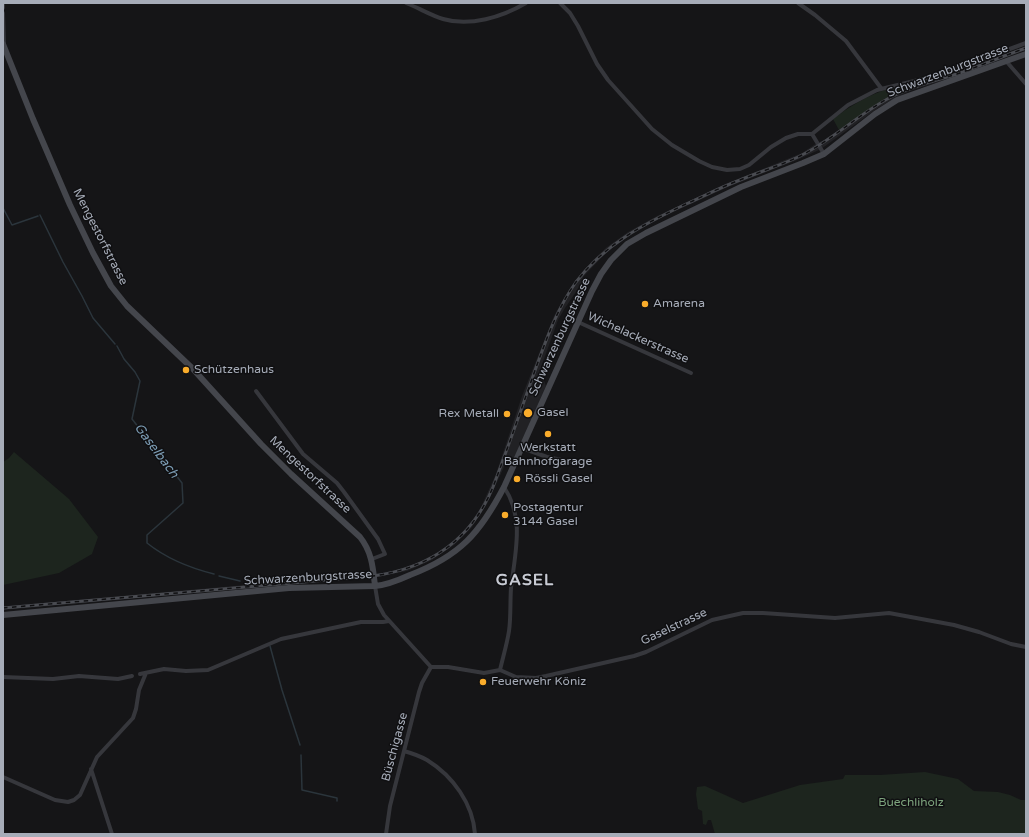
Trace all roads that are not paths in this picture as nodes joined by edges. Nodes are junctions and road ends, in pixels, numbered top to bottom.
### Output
1 (3, 3) edge
2 (406, 3) edge
3 (526, 3) edge
4 (560, 3) edge
5 (798, 3) edge
6 (3, 8) edge
7 (3, 13) edge
8 (1026, 43) edge
9 (3, 46) edge
10 (1026, 54) edge
11 (1006, 61) junction
12 (1026, 84) edge
13 (881, 88) junction
14 (812, 134) junction
15 (824, 154) junction
16 (578, 322) junction
17 (691, 373) dead end
18 (256, 391) dead end
19 (522, 448) junction
20 (581, 464) dead end
21 (504, 486) junction
22 (372, 559) junction
23 (375, 586) junction
24 (3, 615) edge
25 (389, 620) junction
26 (1026, 647) edge
27 (431, 667) junction
28 (500, 670) junction
29 (146, 673) junction
30 (140, 674) dead end
31 (3, 676) edge
32 (132, 676) dead end
33 (404, 751) junction
34 (91, 769) junction
35 (3, 777) edge
36 (112, 834) edge
37 (386, 834) edge
38 (475, 834) edge

1 - 6 street
2 - 3 street
4 - 14 street
5 - 13 street
7 - 9 street
8 - 13 street
9 - 22 main road, Mengestorfstrasse
10 - 11 main road, Schwarzenburgstrasse
11 - 12 street
11 - 15 main road, Schwarzenburgstrasse
13 - 14 street
14 - 15 street
15 - 16 main road, Schwarzenburgstrasse
16 - 17 street, Wichelackerstrasse
16 - 19 main road, Schwarzenburgstrasse
18 - 22 street
19 - 20 street
19 - 21 main road, Schwarzenburgstrasse
21 - 23 main road, Schwarzenburgstrasse
21 - 28 street
22 - 23 main road, Mengestorfstrasse
23 - 24 main road, Schwarzenburgstrasse
23 - 25 street
25 - 27 street
25 - 29 street
26 - 28 street, Gaselstrasse
27 - 28 street, Gaselstrasse
27 - 33 street, Büschigasse
29 - 30 street
29 - 34 street
31 - 32 street
33 - 37 street, Büschigasse
33 - 38 street
34 - 35 street
34 - 36 street

